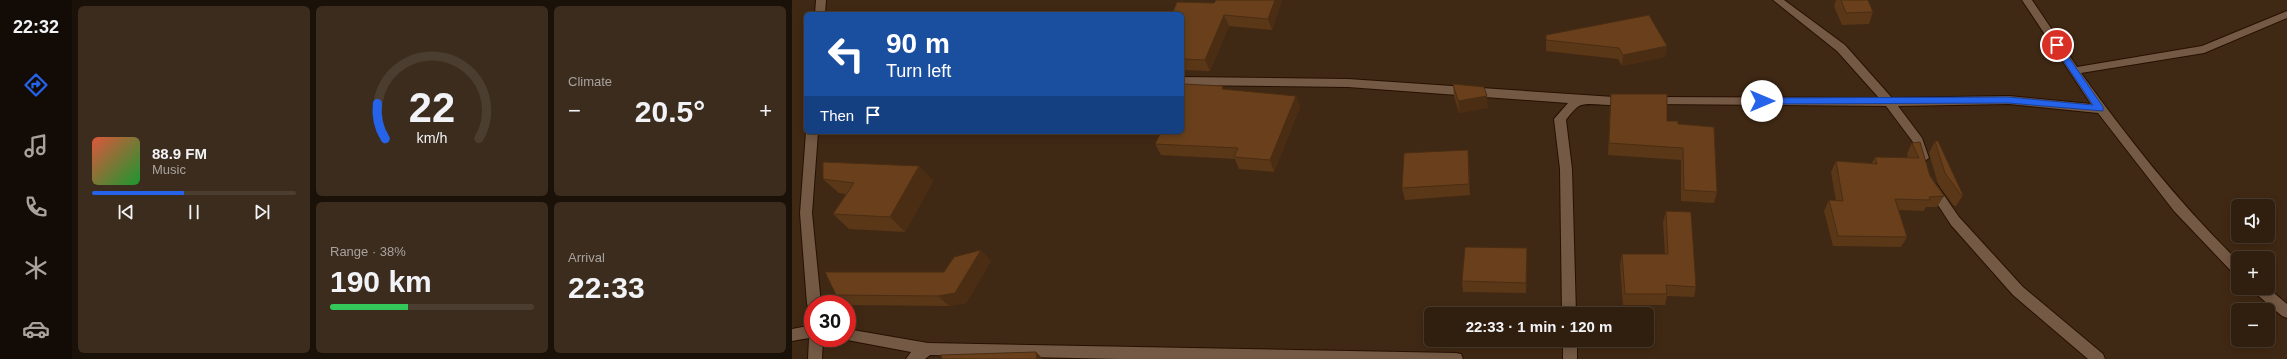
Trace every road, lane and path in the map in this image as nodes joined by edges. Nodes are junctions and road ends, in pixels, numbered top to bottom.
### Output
1 (821, 0) edge
2 (1778, 0) edge
3 (2018, 0) edge
4 (2029, 3) edge
5 (820, 12) edge
6 (2287, 14) edge
7 (2074, 71) junction
8 (1184, 81) edge
9 (1588, 100) junction
10 (1889, 102) junction
11 (2100, 109) junction
12 (812, 134) edge
13 (2231, 262) edge
14 (813, 295) edge
15 (2267, 295) edge
16 (1569, 307) edge
17 (2287, 312) edge
18 (804, 333) edge
19 (792, 335) edge
20 (856, 337) edge
21 (816, 347) edge
22 (1570, 347) edge
23 (928, 349) junction
24 (815, 359) edge
25 (913, 359) edge
26 (1429, 359) edge
27 (1456, 359) edge
28 (1570, 359) edge
29 (2098, 359) edge

1 - 5 street
2 - 10 street
3 - 4 street
4 - 7 street
6 - 7 street
7 - 11 street
8 - 9 street
9 - 10 street
9 - 16 street
10 - 11 street
10 - 29 street
11 - 13 street
12 - 14 street
15 - 17 street
18 - 19 street
20 - 23 street
21 - 24 street
22 - 28 street
23 - 25 street
23 - 26 street
26 - 27 street

